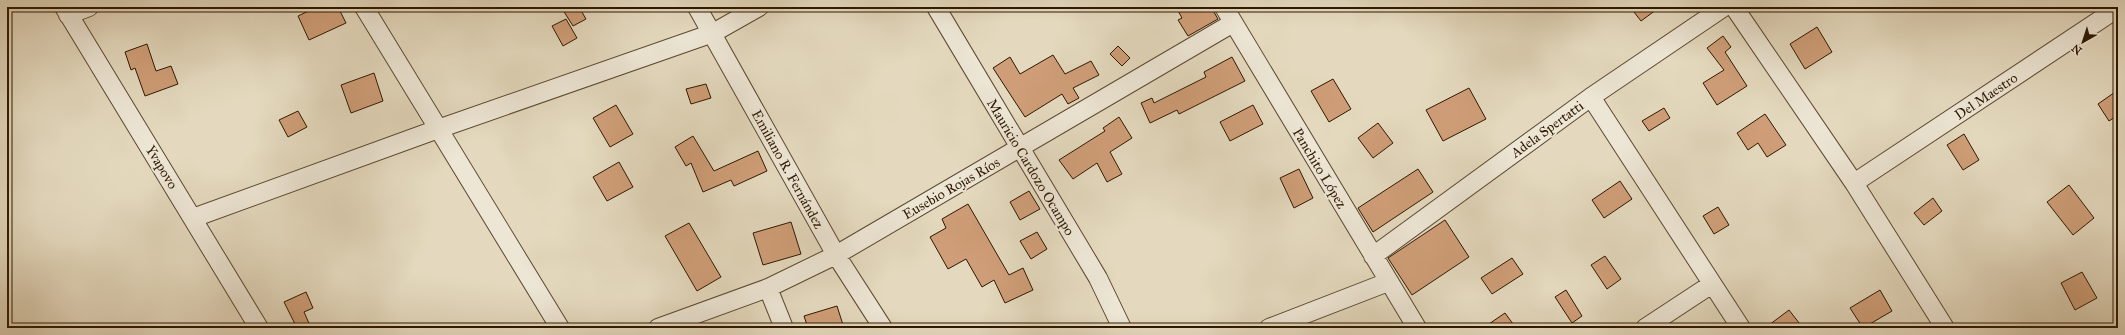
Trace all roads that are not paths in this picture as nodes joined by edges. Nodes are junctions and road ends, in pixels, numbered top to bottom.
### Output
1 (89, 7) edge
2 (364, 7) edge
3 (697, 7) edge
4 (759, 7) edge
5 (936, 7) edge
6 (1224, 7) edge
7 (1724, 7) edge
8 (1734, 7) edge
9 (2118, 8) edge
10 (66, 11) edge
11 (1233, 23) junction
12 (713, 32) junction
13 (1591, 98) junction
14 (438, 129) junction
15 (1019, 148) junction
16 (1854, 183) junction
17 (193, 218) junction
18 (836, 255) junction
19 (1372, 256) junction
20 (1388, 282) junction
21 (1712, 284) junction
22 (768, 288) junction
23 (260, 328) edge
24 (560, 328) edge
25 (658, 328) edge
26 (784, 328) edge
27 (883, 328) edge
28 (1122, 328) edge
29 (1269, 328) edge
30 (1417, 328) edge
31 (1645, 328) edge
32 (1741, 328) edge
33 (1944, 328) edge

1 - 10 street
2 - 14 street
3 - 12 street, Emiliano R. Fernández
4 - 12 street
5 - 15 street, Mauricio Cardozo Ocampo
6 - 11 street, Panchito López
7 - 13 street, Adela Spertatti
8 - 16 street
9 - 16 street, Del Maestro
10 - 17 street, Yvapovo
11 - 15 street, Eusebio Rojas Ríos
11 - 19 street, Panchito López
12 - 14 street
12 - 18 street, Emiliano R. Fernández
13 - 19 street, Adela Spertatti
13 - 21 street
14 - 17 street
14 - 24 street
15 - 18 street, Eusebio Rojas Ríos
15 - 28 street, Mauricio Cardozo Ocampo
16 - 33 street
17 - 23 street, Yvapovo
18 - 22 street, Eusebio Rojas Ríos
18 - 27 street, Emiliano R. Fernández
19 - 20 street, Panchito López
20 - 29 street
20 - 30 street, Panchito López
21 - 31 street
21 - 32 street
22 - 25 street, Eusebio Rojas Ríos
22 - 26 street

